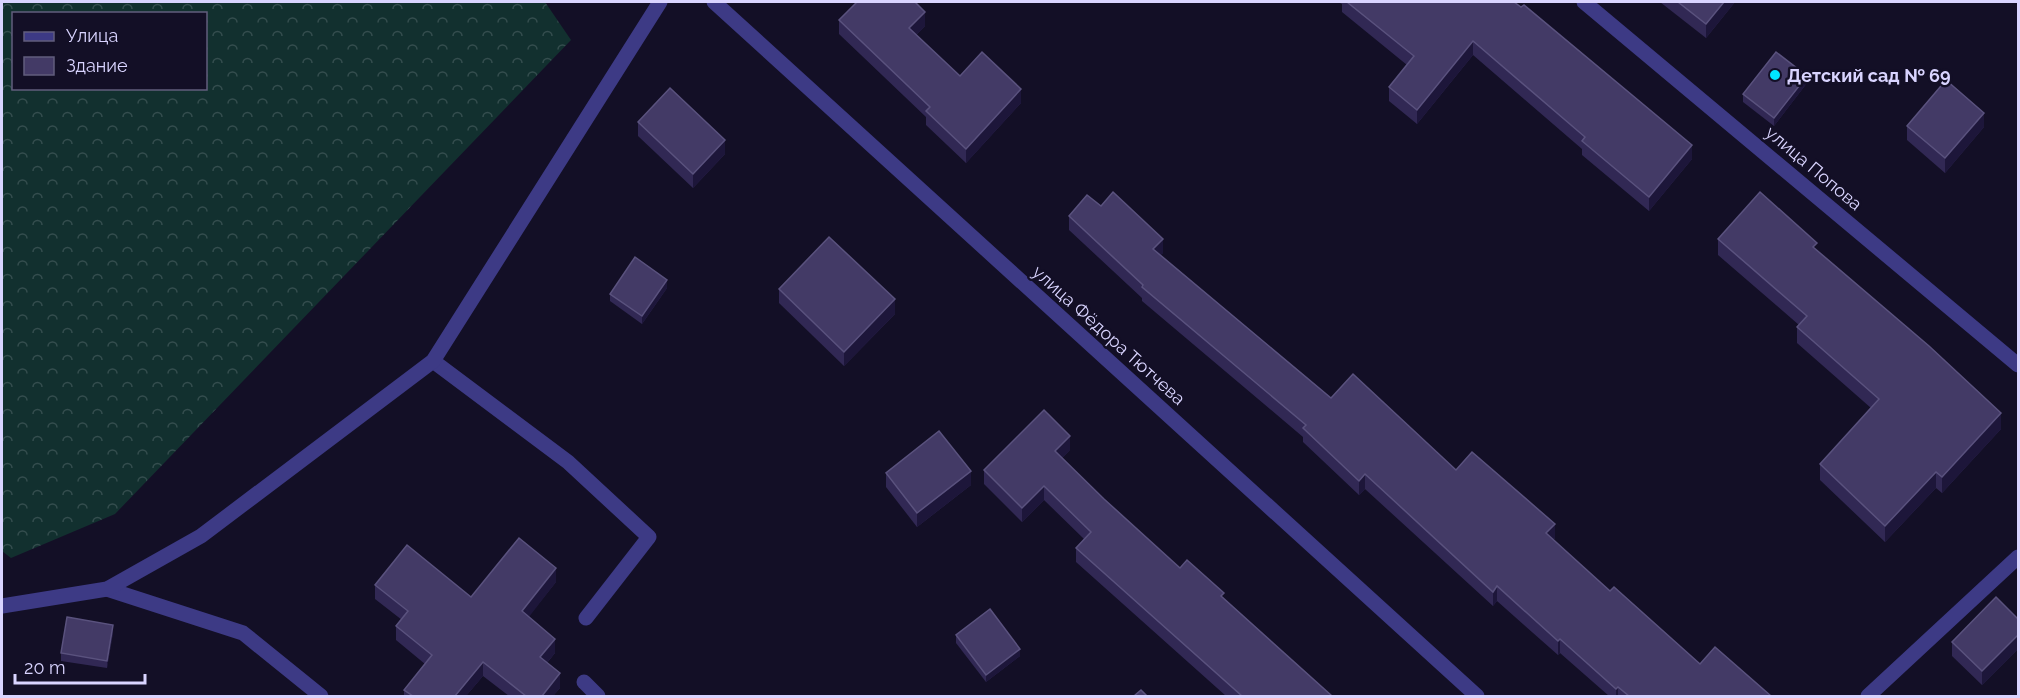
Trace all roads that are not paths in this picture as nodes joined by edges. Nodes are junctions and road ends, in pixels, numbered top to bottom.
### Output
1 (660, 2) edge
2 (714, 2) edge
3 (1584, 2) edge
4 (433, 361) junction
5 (2019, 364) edge
6 (2019, 557) edge
7 (107, 590) junction
8 (2, 606) edge
9 (586, 618) dead end
10 (584, 682) dead end
11 (321, 696) edge
12 (598, 696) edge
13 (1477, 696) edge
14 (1868, 696) edge

1 - 4 street
2 - 13 street, улица Фёдора Тютчева
3 - 5 street, улица Попова
4 - 7 street
4 - 9 street
6 - 14 street
7 - 8 street
7 - 11 street
10 - 12 street

